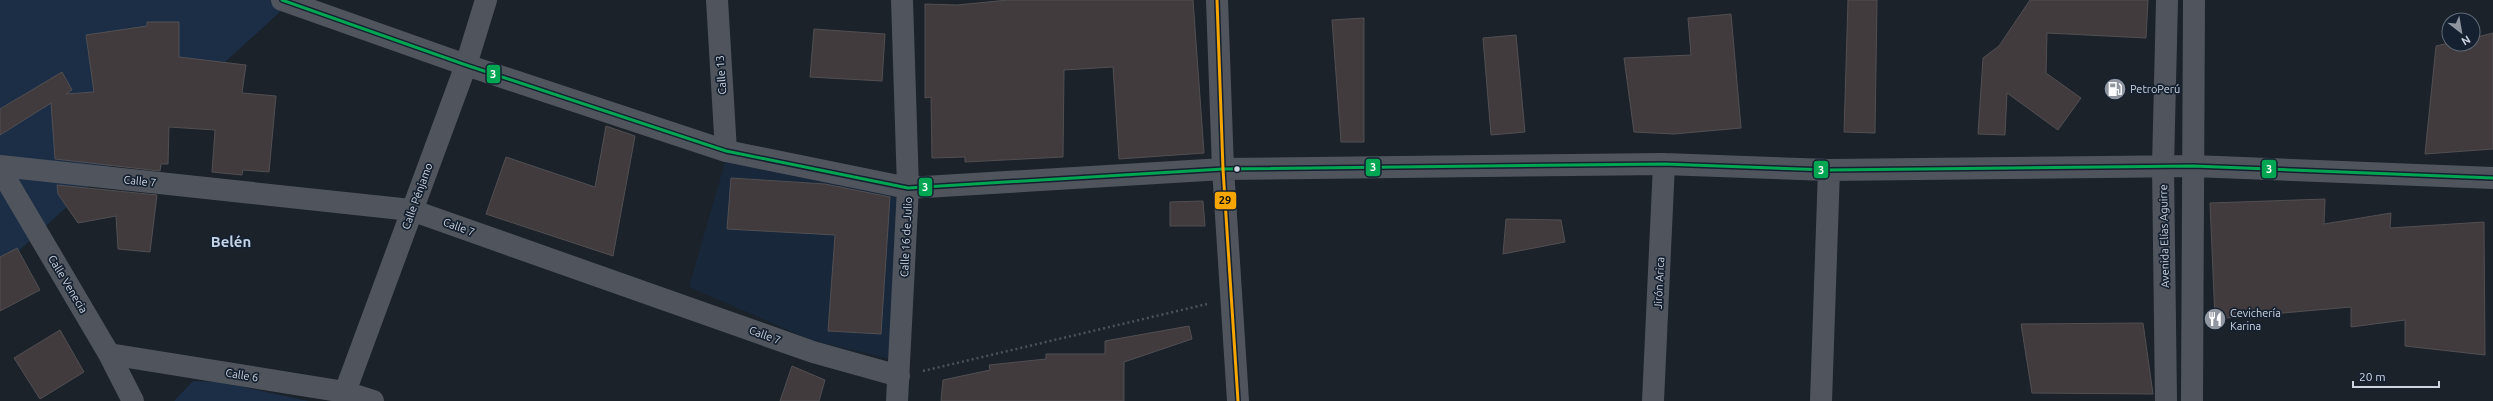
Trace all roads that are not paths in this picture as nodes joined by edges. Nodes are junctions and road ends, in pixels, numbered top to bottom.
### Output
1 (282, 0) edge
2 (486, 0) edge
3 (717, 0) edge
4 (902, 0) edge
5 (1217, 0) edge
6 (2167, 0) edge
7 (2194, 0) edge
8 (466, 65) junction
9 (726, 151) junction
10 (1664, 164) junction
11 (0, 166) edge
12 (2163, 166) junction
13 (2193, 166) junction
14 (0, 169) edge
15 (1223, 169) junction
16 (1829, 170) junction
17 (2493, 178) edge
18 (908, 188) junction
19 (412, 210) junction
20 (109, 354) junction
21 (899, 376) junction
22 (345, 392) junction
23 (133, 401) edge
24 (373, 401) edge
25 (897, 401) edge
26 (1238, 401) edge
27 (1653, 401) edge
28 (1821, 401) edge
29 (2166, 401) edge
30 (2192, 401) edge

1 - 8 street
2 - 8 street, Calle Pénjamo
3 - 9 street, Calle 13
4 - 18 street, Calle 16 de Julio
5 - 15 street
6 - 12 street, Avenida Elías Aguirre
7 - 13 street
8 - 9 street
8 - 19 street, Calle Pénjamo
9 - 18 street
10 - 15 street
10 - 16 street
10 - 27 street, Jirón Arica
11 - 19 street, Calle 7
12 - 13 street
12 - 16 street
12 - 29 street, Avenida Elías Aguirre
13 - 17 street
13 - 30 street
14 - 20 street, Calle Venecia
15 - 18 street
15 - 26 street
16 - 28 street
18 - 21 street, Calle 16 de Julio
19 - 21 street, Calle 7
19 - 22 street, Calle Pénjamo
20 - 22 street, Calle 6
20 - 23 street, Calle Venecia
21 - 25 street, Calle 16 de Julio
22 - 24 street, Calle 6

